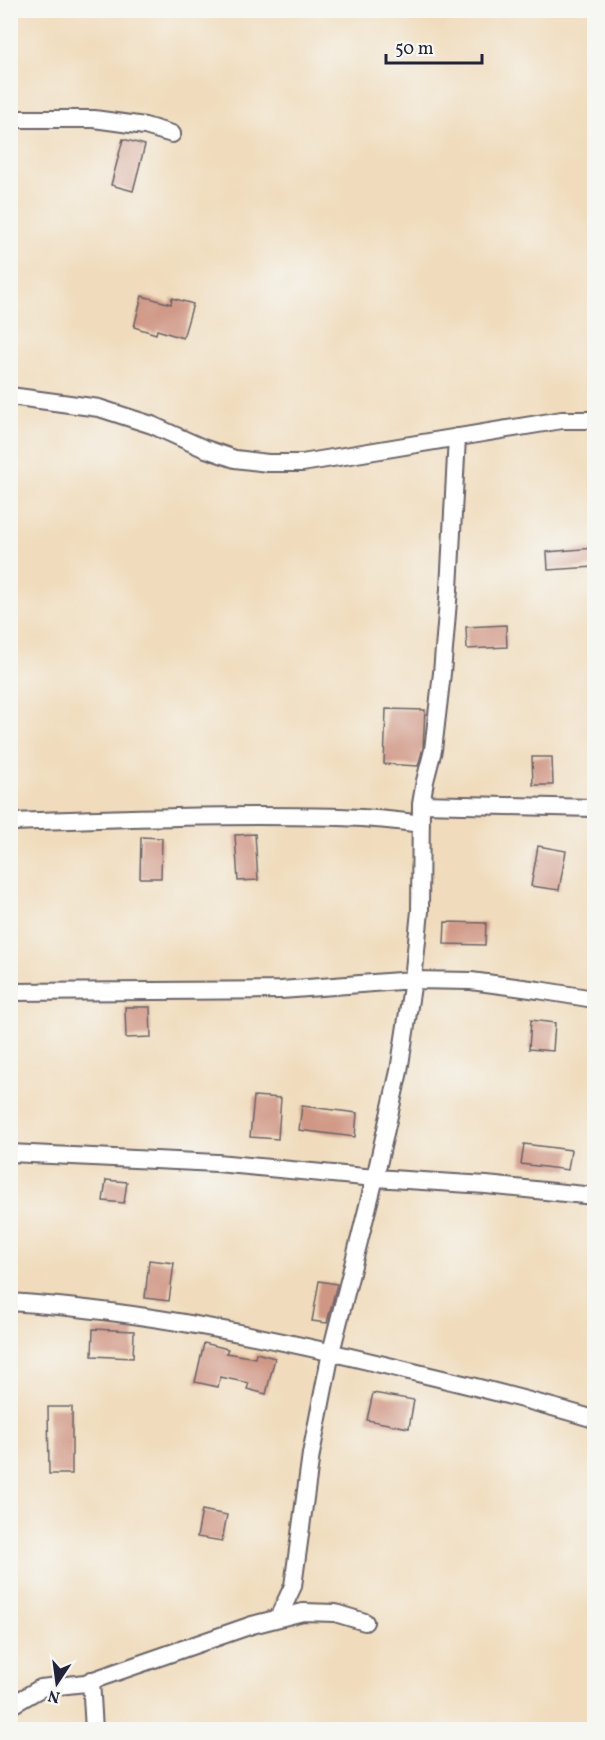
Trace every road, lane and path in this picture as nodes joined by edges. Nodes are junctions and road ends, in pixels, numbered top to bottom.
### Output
1 (10, 119) edge
2 (172, 134) dead end
3 (10, 396) edge
4 (594, 420) edge
5 (457, 437) junction
6 (421, 804) junction
7 (594, 808) edge
8 (10, 822) edge
9 (421, 824) junction
10 (413, 980) junction
11 (10, 992) edge
12 (594, 999) edge
13 (10, 1154) edge
14 (375, 1178) junction
15 (594, 1196) edge
16 (10, 1302) edge
17 (331, 1352) junction
18 (594, 1419) edge
19 (293, 1586) junction
20 (303, 1612) junction
21 (278, 1618) junction
22 (365, 1622) dead end
23 (92, 1680) junction
24 (10, 1706) edge
25 (94, 1730) edge

1 - 2 street
3 - 5 street
4 - 5 street
5 - 6 street
6 - 7 street
6 - 9 street
8 - 9 street
9 - 10 street
10 - 11 street
10 - 12 street
10 - 14 street
13 - 14 street
14 - 15 street
14 - 17 street
16 - 17 street
17 - 18 street
17 - 19 street
19 - 20 street
19 - 21 street
20 - 21 street
20 - 22 street
21 - 23 street
23 - 24 street
23 - 25 street

